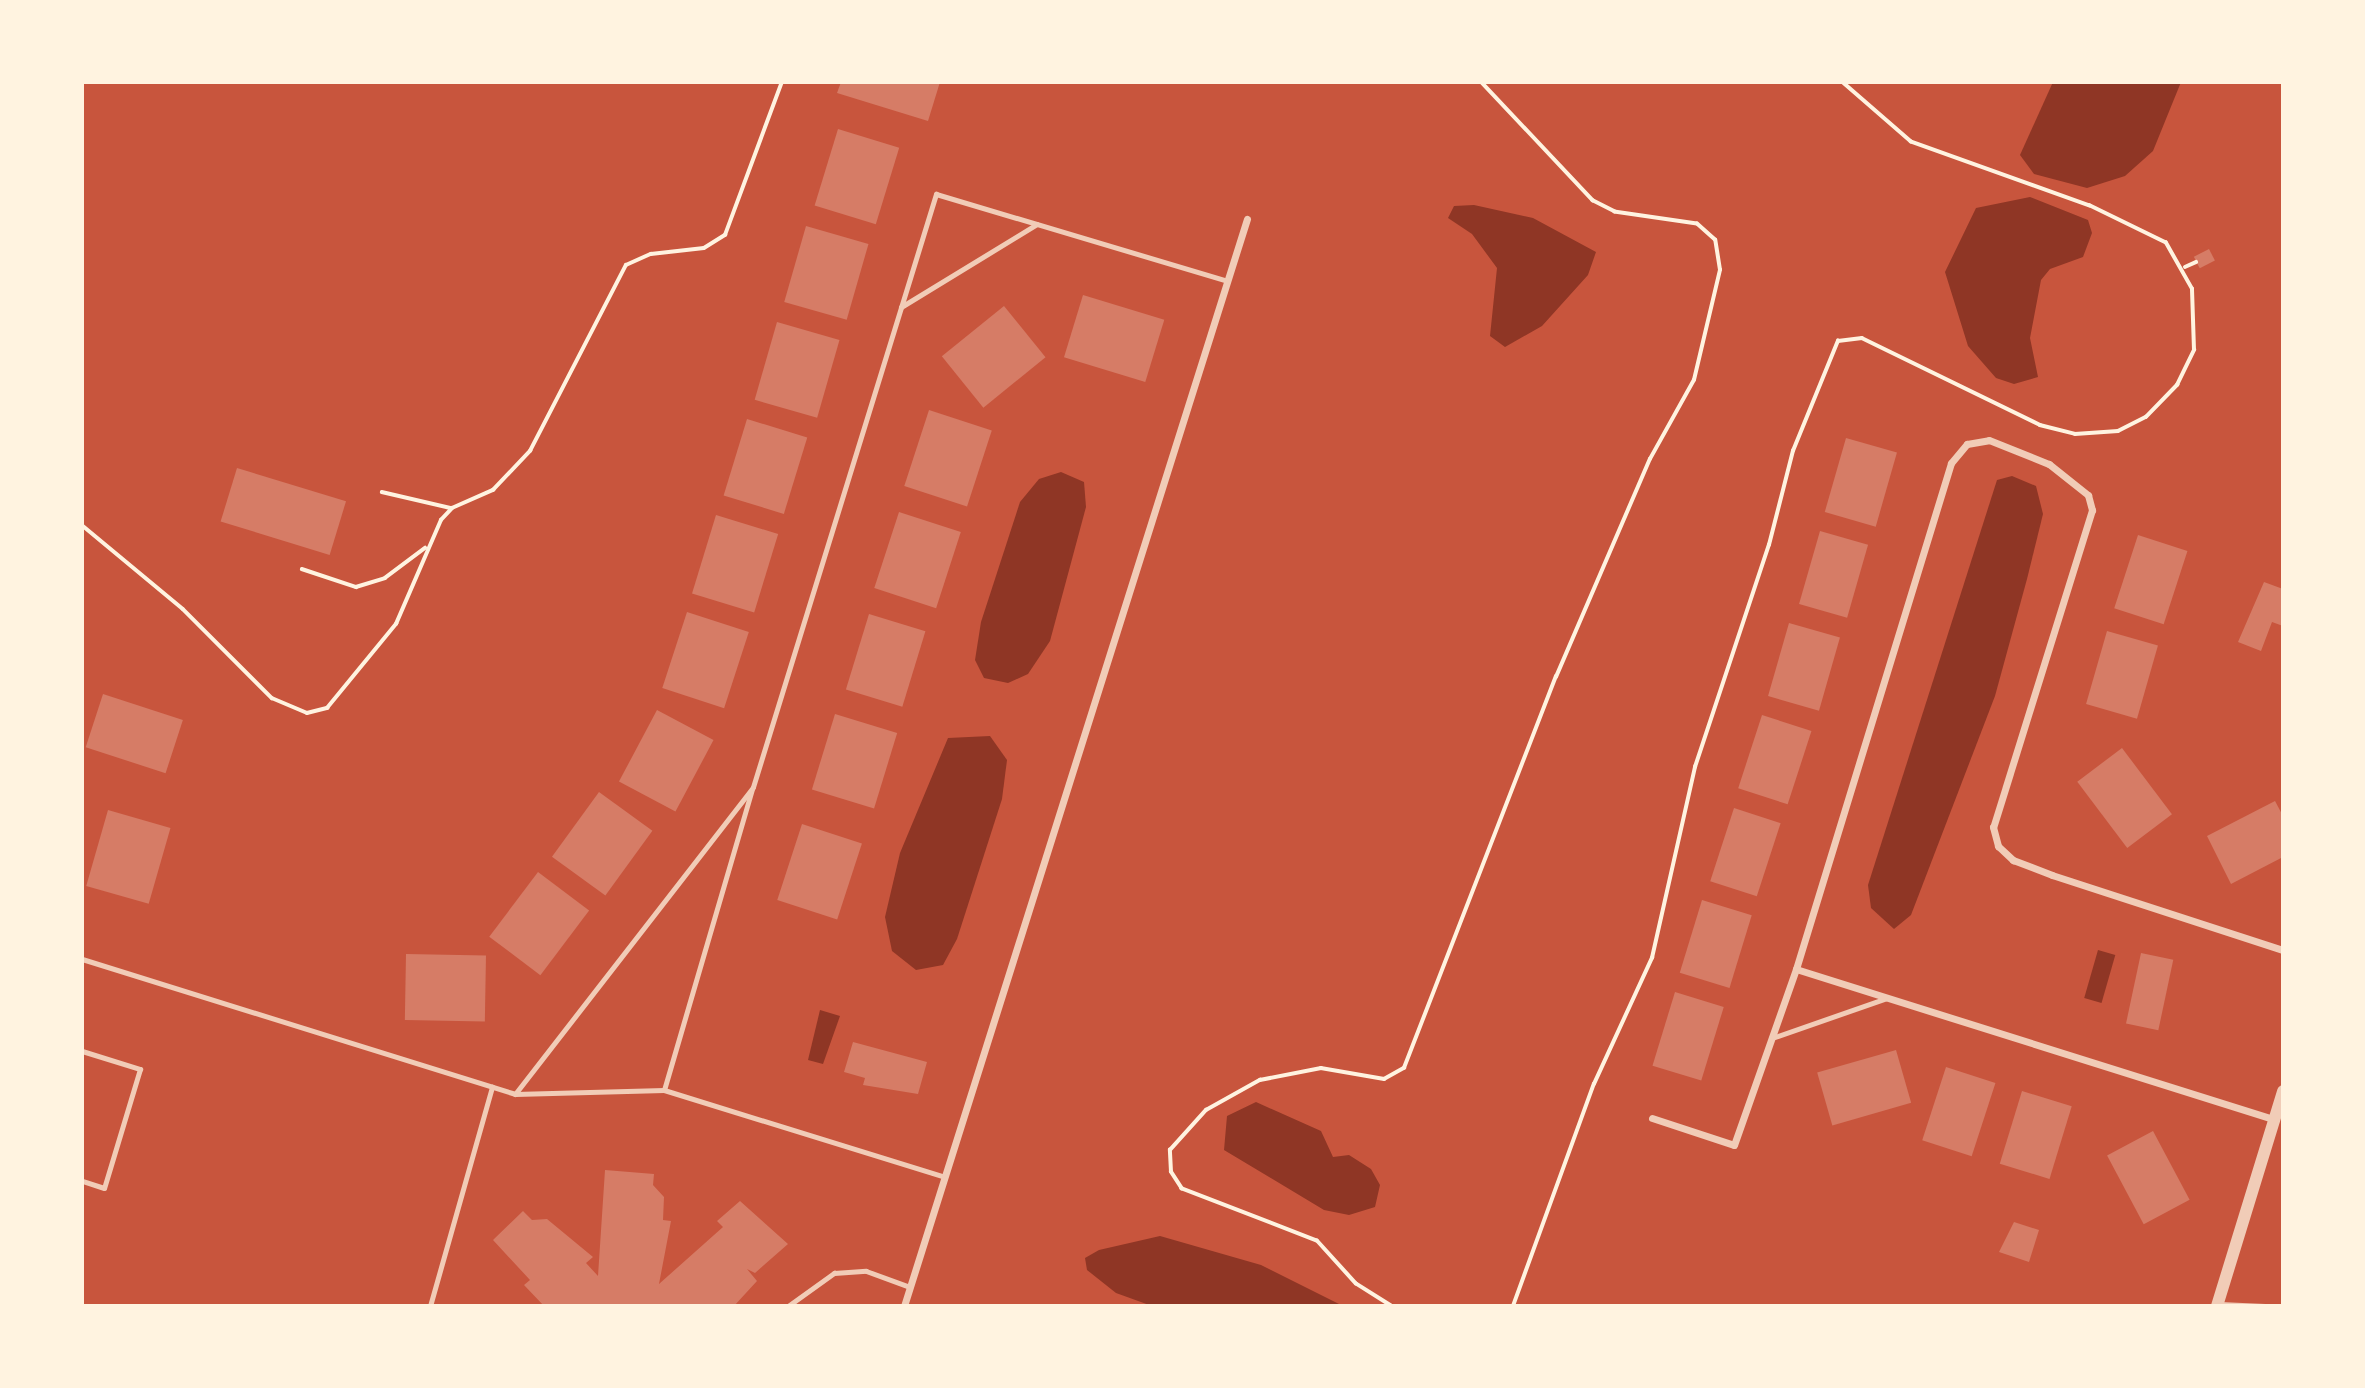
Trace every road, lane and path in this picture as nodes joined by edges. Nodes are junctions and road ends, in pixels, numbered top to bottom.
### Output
1 (782, 82) edge
2 (1481, 82) edge
3 (1842, 82) edge
4 (1247, 219) dead end
5 (1037, 224) junction
6 (2196, 262) dead end
7 (2185, 267) junction
8 (1227, 281) junction
9 (901, 307) junction
10 (382, 492) dead end
11 (452, 508) junction
12 (82, 526) edge
13 (426, 547) junction
14 (302, 569) dead end
15 (753, 787) junction
16 (2283, 950) edge
17 (82, 959) edge
18 (1796, 969) junction
19 (1887, 998) junction
20 (1772, 1038) junction
21 (82, 1051) edge
22 (492, 1087) junction
23 (664, 1090) junction
24 (2283, 1091) edge
25 (515, 1094) junction
26 (1652, 1118) dead end
27 (2276, 1120) junction
28 (945, 1177) junction
29 (82, 1181) edge
30 (910, 1287) junction
31 (2218, 1305) edge
32 (430, 1306) edge
33 (788, 1306) edge
34 (904, 1306) edge
35 (1391, 1306) edge
36 (1513, 1306) edge
37 (2265, 1306) edge

1 - 11 path
2 - 35 path
3 - 7 path
4 - 8 street
5 - 8 lane
5 - 9 lane
5 - 9 lane
6 - 7 path
7 - 36 path
8 - 28 street
9 - 15 lane
10 - 11 path
11 - 13 path
12 - 13 path
13 - 14 path
15 - 23 lane
15 - 25 lane
16 - 18 street
17 - 22 lane
18 - 19 street
18 - 20 street
19 - 20 lane
19 - 27 street
20 - 26 street
21 - 29 lane
22 - 25 lane
22 - 32 lane
23 - 25 lane
23 - 28 lane
24 - 27 street
27 - 31 street
28 - 30 street
30 - 33 lane
30 - 34 street
31 - 37 lane

